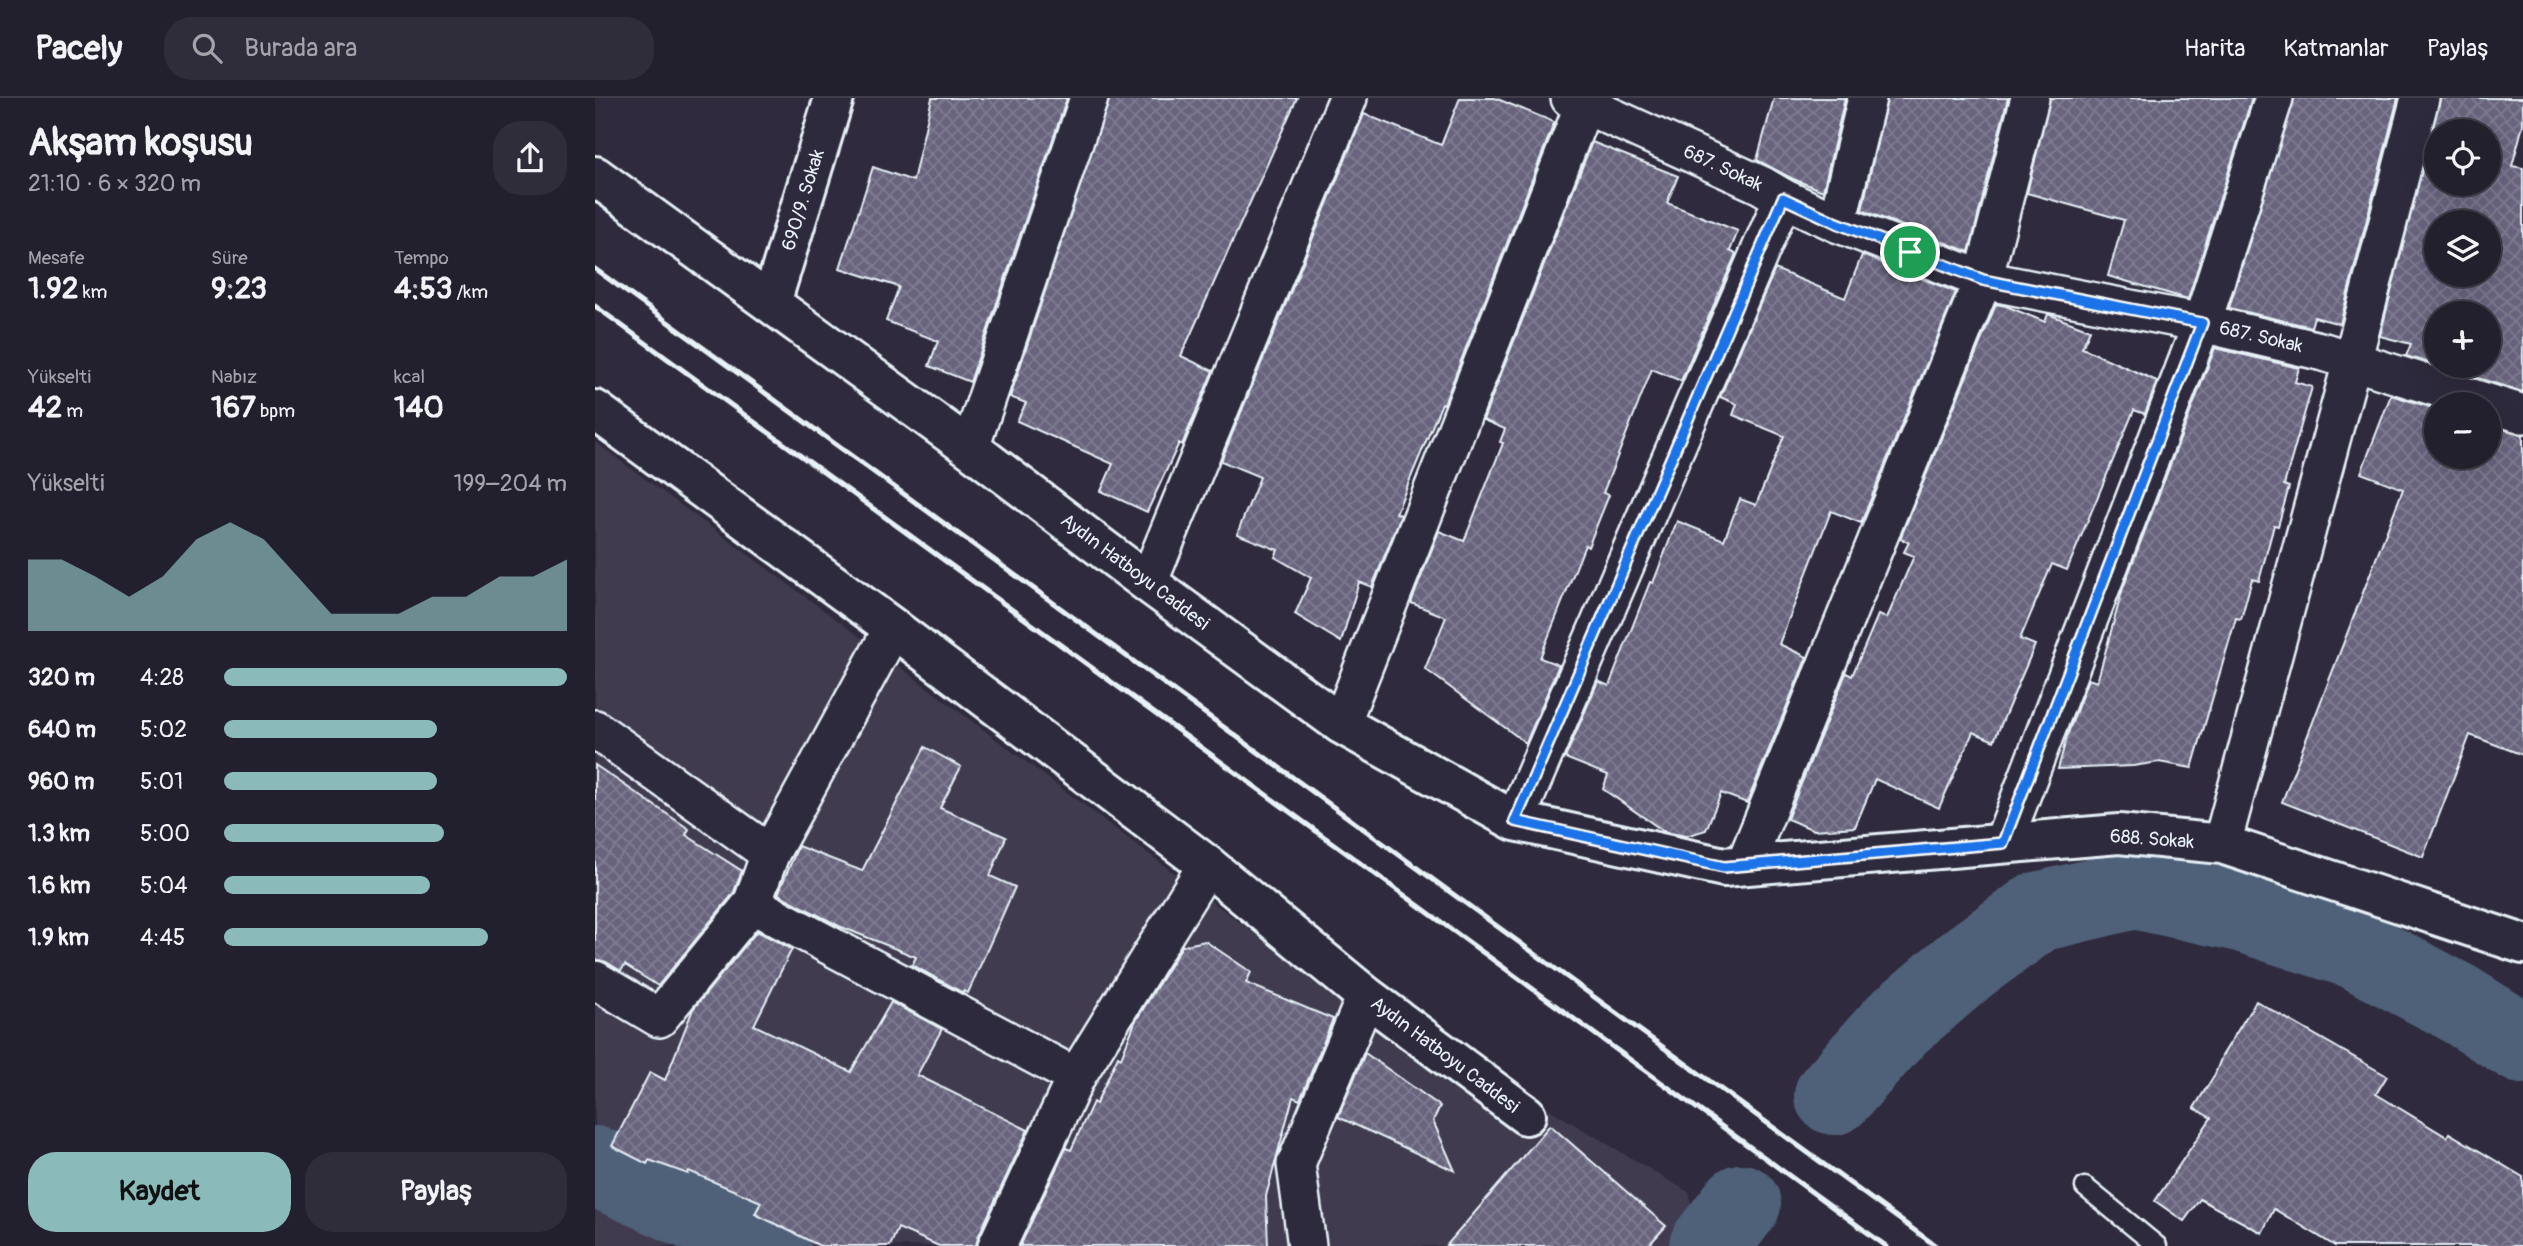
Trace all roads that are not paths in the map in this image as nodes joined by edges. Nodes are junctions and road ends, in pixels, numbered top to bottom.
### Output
1 (834, 98) edge
2 (1089, 98) edge
3 (1348, 98) edge
4 (1867, 98) edge
5 (2030, 98) edge
6 (2274, 98) edge
7 (2420, 98) edge
8 (1577, 102) edge
9 (595, 176) edge
10 (1783, 198) junction
11 (1837, 223) junction
12 (1983, 280) junction
13 (771, 303) junction
14 (2202, 323) junction
15 (2352, 362) junction
16 (595, 410) edge
17 (2523, 414) edge
18 (970, 448) junction
19 (1148, 583) junction
20 (893, 628) junction
21 (1341, 724) junction
22 (595, 729) edge
23 (1515, 821) junction
24 (2003, 843) junction
25 (2222, 844) junction
26 (770, 854) junction
27 (1207, 865) junction
28 (1734, 866) junction
29 (752, 904) junction
30 (2523, 944) edge
31 (595, 979) edge
32 (1366, 996) junction
33 (1076, 1077) junction
34 (1526, 1115) dead end
35 (2085, 1187) dead end
36 (997, 1246) edge
37 (1307, 1246) edge
38 (2157, 1246) edge

1 - 13 street, 690/9. Sokak
2 - 18 street
3 - 19 street
4 - 11 street
5 - 12 street
6 - 14 street
7 - 15 street
8 - 10 street, 687. Sokak
8 - 21 street
9 - 13 street, Aydın Hatboyu Caddesi
10 - 11 street, 687. Sokak
10 - 23 street
11 - 12 street, 687. Sokak
12 - 14 street, 687. Sokak
12 - 28 street
13 - 18 street, Aydın Hatboyu Caddesi
14 - 15 street, 687. Sokak
14 - 24 street
15 - 17 street, 687. Sokak
15 - 25 street
16 - 20 street, Aydın Hatboyu Caddesi
18 - 19 street, Aydın Hatboyu Caddesi
19 - 21 street, Aydın Hatboyu Caddesi
20 - 26 street
20 - 27 street, Aydın Hatboyu Caddesi
21 - 23 street, Aydın Hatboyu Caddesi
22 - 26 street
23 - 28 street, Aydın Hatboyu Caddesi
24 - 25 street, 688. Sokak
24 - 28 street, 688. Sokak
25 - 30 street, 688. Sokak
26 - 29 street
27 - 32 street, Aydın Hatboyu Caddesi
27 - 33 street
29 - 31 street
29 - 33 street
32 - 34 street, Aydın Hatboyu Caddesi
32 - 37 street
33 - 36 street
35 - 38 lane

